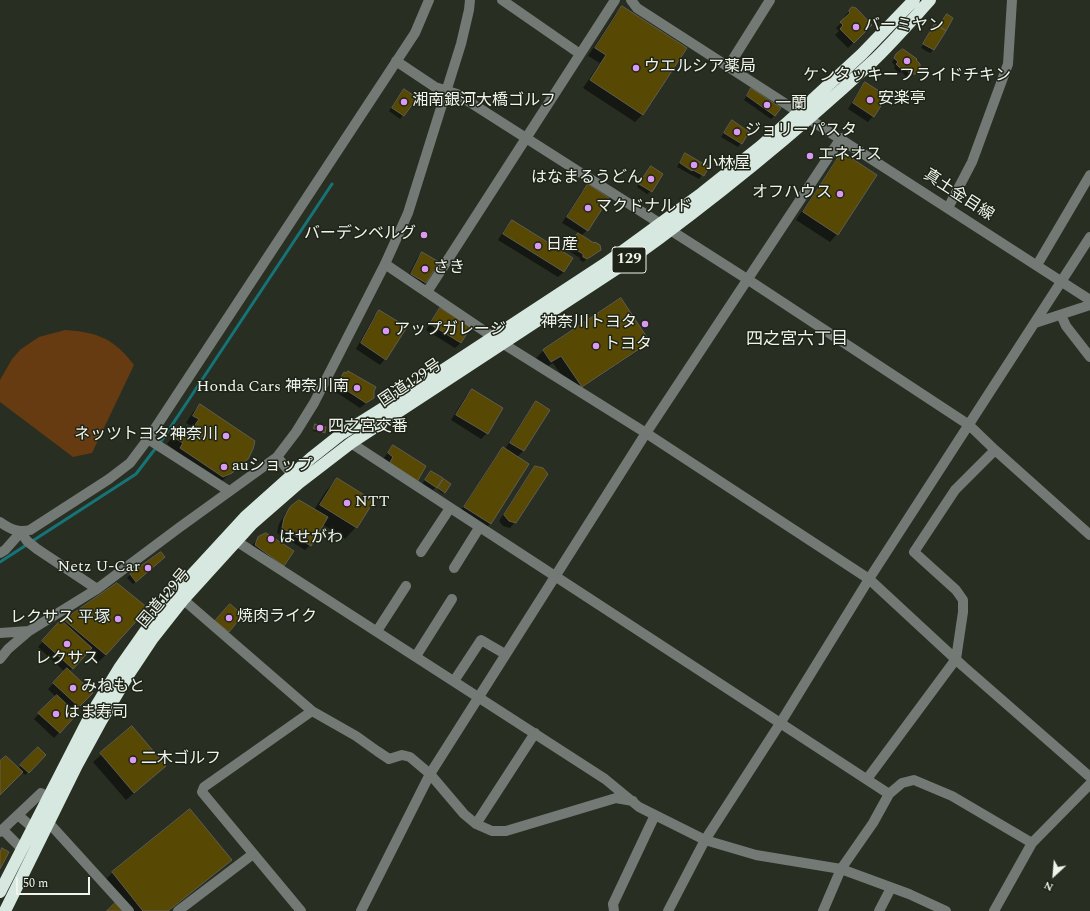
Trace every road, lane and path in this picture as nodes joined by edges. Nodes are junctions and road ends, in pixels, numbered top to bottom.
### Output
1 (429, 0) edge
2 (470, 0) edge
3 (502, 0) edge
4 (615, 0) edge
5 (631, 0) edge
6 (770, 0) edge
7 (914, 0) edge
8 (930, 0) edge
9 (1012, 0) edge
10 (580, 54) junction
11 (396, 60) junction
12 (728, 66) junction
13 (447, 91) junction
14 (804, 115) junction
15 (526, 138) junction
16 (841, 138) junction
17 (1090, 175) edge
18 (948, 208) junction
19 (665, 227) junction
20 (1090, 237) edge
21 (385, 264) junction
22 (1037, 265) junction
23 (747, 279) junction
24 (1062, 281) junction
25 (427, 292) junction
26 (1090, 300) edge
27 (1090, 305) edge
28 (1061, 315) junction
29 (1035, 324) junction
30 (497, 340) junction
31 (1090, 357) edge
32 (969, 425) junction
33 (646, 433) junction
34 (148, 439) junction
35 (350, 444) junction
36 (995, 450) junction
37 (278, 457) junction
38 (296, 479) junction
39 (229, 491) junction
40 (450, 508) junction
41 (0, 522) edge
42 (480, 528) junction
43 (21, 532) junction
44 (1090, 535) edge
45 (232, 538) junction
46 (421, 552) dead end
47 (0, 553) edge
48 (454, 568) dead end
49 (555, 577) junction
50 (869, 579) junction
51 (406, 586) dead end
52 (97, 589) junction
53 (179, 596) junction
54 (452, 599) dead end
55 (29, 631) junction
56 (377, 631) junction
57 (0, 633) edge
58 (505, 654) junction
59 (416, 656) junction
60 (0, 659) edge
61 (956, 659) junction
62 (454, 681) junction
63 (478, 697) junction
64 (312, 711) junction
65 (781, 722) junction
66 (534, 733) junction
67 (430, 774) junction
68 (1090, 777) edge
69 (867, 779) junction
70 (1090, 784) edge
71 (889, 794) junction
72 (48, 797) junction
73 (633, 801) junction
74 (18, 815) junction
75 (655, 815) junction
76 (49, 823) junction
77 (476, 824) junction
78 (33, 828) junction
79 (1, 831) edge
80 (705, 840) junction
81 (1032, 843) junction
82 (22, 849) junction
83 (253, 854) junction
84 (841, 869) junction
85 (891, 888) junction
86 (0, 892) edge
87 (5, 911) edge
88 (129, 911) edge
89 (178, 911) edge
90 (301, 911) edge
91 (361, 911) edge
92 (614, 911) edge
93 (668, 911) edge
94 (823, 911) edge
95 (879, 911) edge
96 (946, 911) edge
97 (994, 911) edge

1 - 11 street
2 - 13 street
3 - 10 street
4 - 10 street
5 - 12 street, 真土金目線
6 - 12 street
7 - 14 highway, 国道129号 / 129
8 - 14 highway, 国道129号 / 129
9 - 18 street
10 - 15 street
11 - 13 street
11 - 34 street
12 - 14 street, 真土金目線
13 - 15 street
13 - 21 street
14 - 16 street, 真土金目線
14 - 19 highway, 国道129号 / 129
15 - 19 street
15 - 25 street
16 - 18 street, 真土金目線
16 - 23 street
17 - 22 street
18 - 22 street, 真土金目線
19 - 23 street
19 - 30 highway, 国道129号 / 129
20 - 24 street
21 - 25 street
21 - 37 street
22 - 24 street, 真土金目線
23 - 32 street
23 - 33 street
24 - 26 street, 真土金目線
24 - 29 street
25 - 30 street
27 - 28 street
28 - 29 street
28 - 31 street
29 - 32 street
30 - 33 street
30 - 35 highway, 国道129号 / 129
30 - 38 highway, 国道129号 / 129
32 - 36 street
32 - 50 street
33 - 49 street
33 - 50 street
34 - 39 street
34 - 43 street
35 - 38 highway, 国道129号 / 129
35 - 40 street
36 - 44 street
36 - 61 street
37 - 38 street
37 - 39 street
38 - 45 highway, 国道129号 / 129
39 - 52 street
40 - 42 street
40 - 46 street
41 - 43 street
42 - 48 street
42 - 49 street
43 - 47 street
43 - 52 street
45 - 53 highway, 国道129号 / 129
45 - 56 street
49 - 58 street
49 - 65 street
50 - 61 street
50 - 65 street
51 - 56 street
52 - 55 street
53 - 64 street
53 - 72 highway, 国道129号 / 129
53 - 76 highway, 国道129号 / 129
54 - 59 street
55 - 57 street
55 - 60 street
56 - 59 street
58 - 62 street
58 - 63 street
59 - 62 street
61 - 68 street
61 - 69 street
62 - 63 street
63 - 66 street
63 - 67 street
64 - 67 street
64 - 83 street
65 - 69 street
65 - 80 street
66 - 73 street
66 - 77 street
67 - 77 street
67 - 91 street
69 - 71 street
70 - 81 street
71 - 81 street
71 - 84 street
72 - 74 street
72 - 78 highway, 国道129号 / 129
73 - 75 street
73 - 77 street
74 - 78 street
74 - 79 street
75 - 80 street
75 - 92 street
76 - 87 highway, 国道129号 / 129
76 - 88 street
78 - 82 highway, 国道129号 / 129
79 - 82 street
80 - 84 street
80 - 93 street
81 - 97 street
82 - 86 highway, 国道129号 / 129
83 - 89 street
83 - 90 street
84 - 85 street
84 - 94 street
85 - 95 street
85 - 96 street

